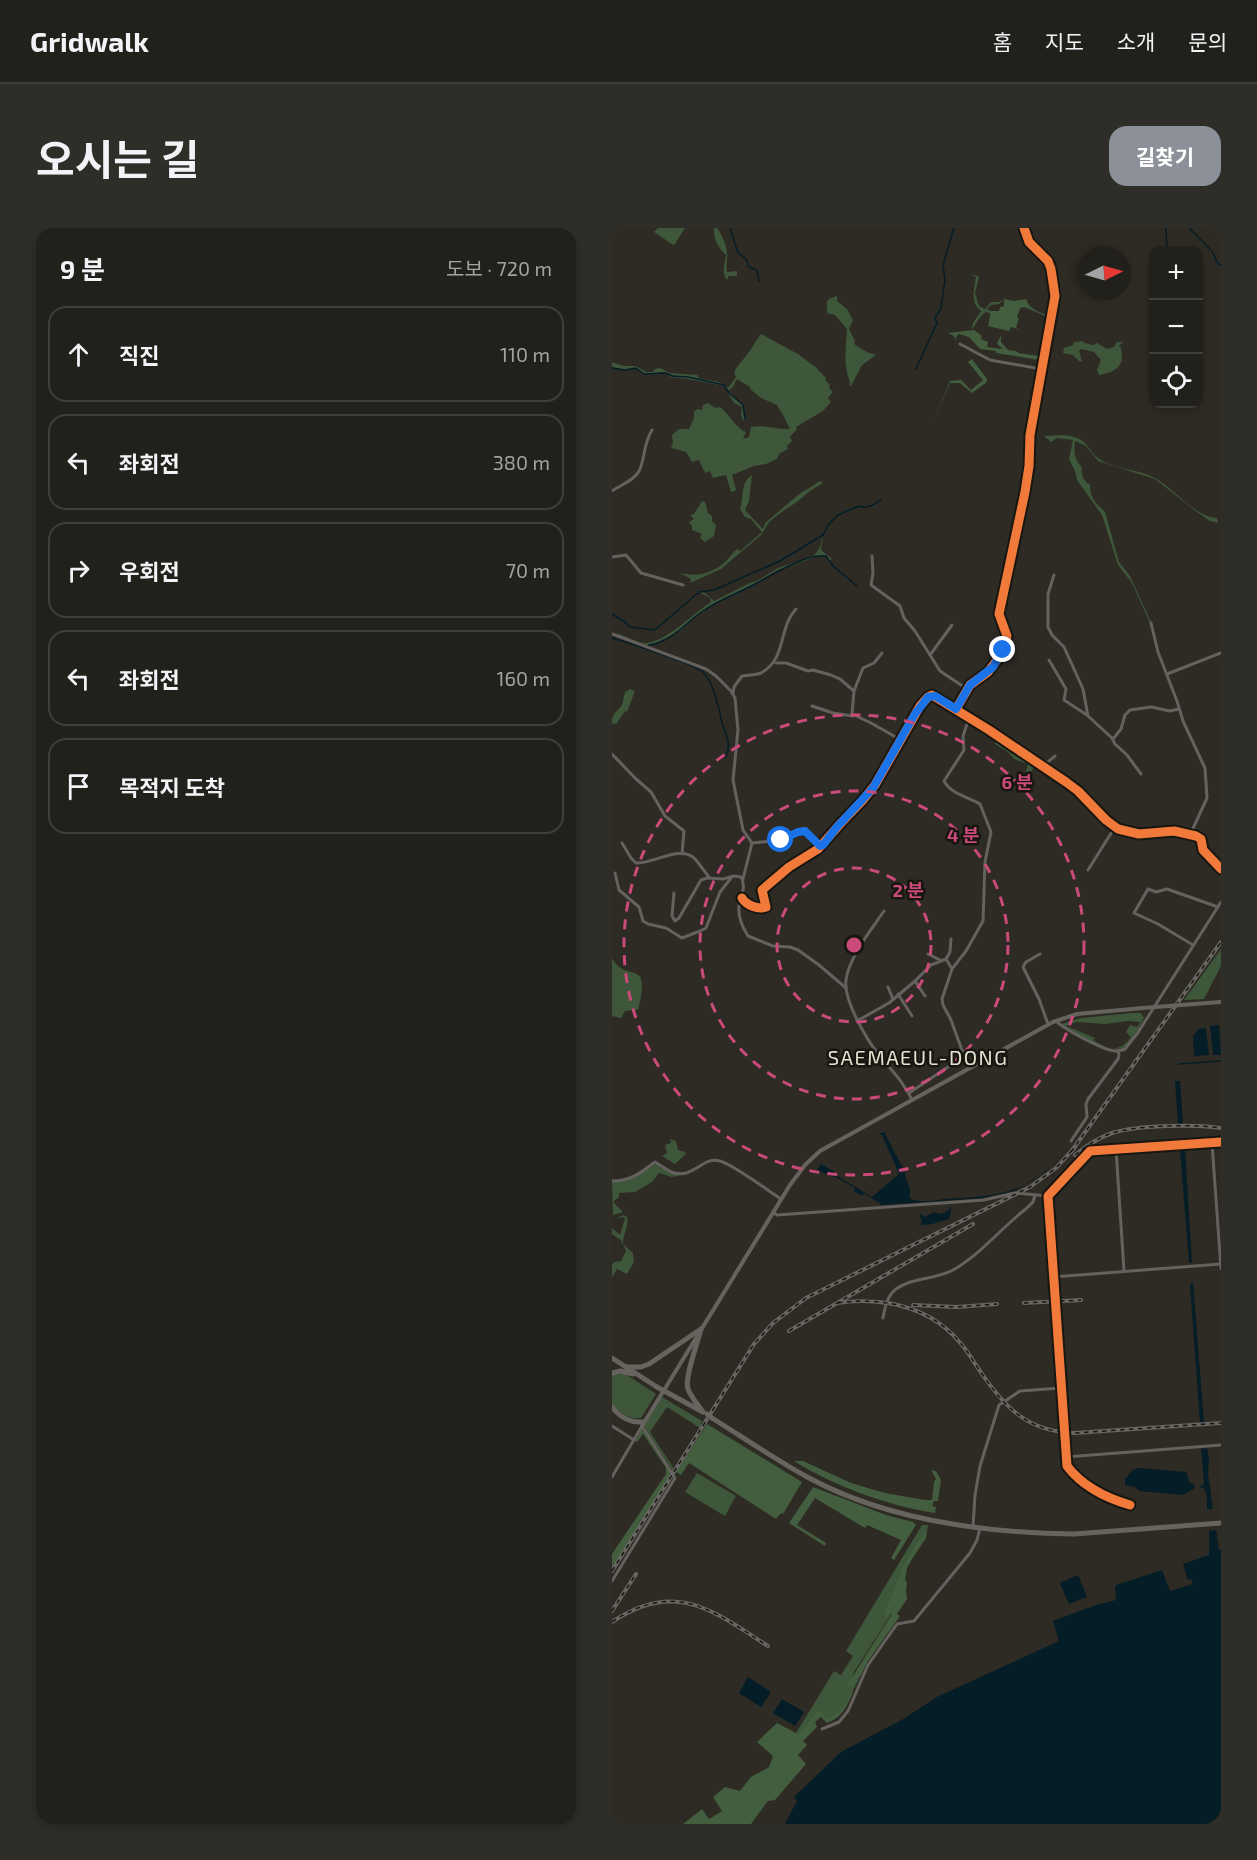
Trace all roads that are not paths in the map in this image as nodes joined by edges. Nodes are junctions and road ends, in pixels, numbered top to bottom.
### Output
1 (1024, 228) edge
2 (960, 344) dead end
3 (1041, 369) junction
4 (652, 430) dead end
5 (612, 491) edge
6 (872, 556) dead end
7 (612, 557) edge
8 (1054, 574) dead end
9 (683, 585) dead end
10 (796, 609) dead end
11 (1151, 623) dead end
12 (952, 626) dead end
13 (612, 634) edge
14 (1221, 652) edge
15 (882, 653) dead end
16 (930, 655) junction
17 (1049, 660) dead end
18 (774, 663) junction
19 (1167, 675) junction
20 (967, 689) junction
21 (854, 691) junction
22 (733, 694) junction
23 (812, 706) dead end
24 (956, 709) junction
25 (1179, 709) junction
26 (853, 716) junction
27 (1088, 716) junction
28 (969, 718) junction
29 (901, 740) junction
30 (1113, 740) junction
31 (612, 754) edge
32 (1055, 756) dead end
33 (1043, 766) junction
34 (1141, 774) dead end
35 (1115, 827) junction
36 (1190, 835) junction
37 (622, 843) dead end
38 (752, 843) junction
39 (820, 846) junction
40 (682, 854) junction
41 (1221, 869) edge
42 (1088, 870) dead end
43 (615, 873) dead end
44 (732, 876) junction
45 (709, 878) junction
46 (743, 879) junction
47 (674, 893) dead end
48 (742, 898) junction
49 (1221, 903) edge
50 (1218, 907) junction
51 (884, 911) dead end
52 (951, 939) dead end
53 (1193, 945) junction
54 (928, 954) dead end
55 (1040, 954) dead end
56 (946, 959) junction
57 (940, 960) junction
58 (952, 969) junction
59 (915, 981) junction
60 (888, 987) dead end
61 (846, 988) junction
62 (898, 994) junction
63 (925, 996) dead end
64 (894, 999) junction
65 (1220, 1002) edge
66 (912, 1016) dead end
67 (857, 1021) junction
68 (1056, 1021) junction
69 (1048, 1024) junction
70 (1118, 1051) junction
71 (909, 1093) junction
72 (912, 1100) junction
73 (1071, 1142) dead end
74 (1221, 1142) edge
75 (1212, 1143) junction
76 (1116, 1149) junction
77 (612, 1181) edge
78 (1035, 1195) junction
79 (1048, 1196) junction
80 (781, 1199) junction
81 (773, 1212) junction
82 (1221, 1266) edge
83 (1124, 1271) junction
84 (1053, 1277) junction
85 (883, 1318) dead end
86 (702, 1329) junction
87 (612, 1358) edge
88 (626, 1367) junction
89 (612, 1373) edge
90 (642, 1377) junction
91 (1061, 1388) junction
92 (612, 1407) edge
93 (705, 1413) junction
94 (643, 1424) junction
95 (612, 1426) edge
96 (634, 1440) junction
97 (1221, 1445) edge
98 (1066, 1456) junction
99 (612, 1477) edge
100 (1130, 1505) dead end
101 (1218, 1523) edge
102 (976, 1528) junction
103 (612, 1581) edge
104 (822, 1729) dead end

1 - 3 street
2 - 3 street
3 - 20 street
4 - 5 street
6 - 16 street
7 - 9 street
8 - 27 street
10 - 18 street
11 - 19 street
12 - 16 street
13 - 22 street
14 - 19 street
15 - 21 street
16 - 20 street
17 - 27 street
18 - 21 street
18 - 22 street
19 - 25 street
20 - 24 street
21 - 26 street
22 - 38 street
23 - 26 street
24 - 28 street
24 - 29 street
25 - 30 street
25 - 36 street
26 - 29 street
27 - 30 street
28 - 33 street
28 - 58 street
29 - 39 street
30 - 34 street
31 - 40 street
32 - 33 street
33 - 35 street
35 - 36 street
35 - 42 street
36 - 41 street
37 - 40 street
38 - 39 street
38 - 46 street
39 - 48 street
40 - 45 street
43 - 44 street
44 - 45 street
44 - 46 street
45 - 47 street
46 - 48 street
48 - 61 street
49 - 50 street
50 - 53 street
50 - 53 street
51 - 61 street
52 - 56 street
53 - 70 street
54 - 57 street
55 - 69 street
56 - 57 street
56 - 58 street
57 - 59 street
58 - 71 street
59 - 62 street
59 - 63 street
60 - 64 street
61 - 67 street
62 - 64 street
62 - 66 street
64 - 67 street
65 - 68 main road, bridge
67 - 71 street
68 - 69 main road
68 - 70 street
69 - 72 main road
70 - 73 street
71 - 72 street
72 - 80 main road
74 - 75 street
75 - 76 street
75 - 82 street
76 - 79 street
76 - 83 street
77 - 80 street
78 - 79 street
78 - 81 street
78 - 85 street
79 - 84 street
80 - 81 main road
81 - 86 main road
82 - 83 street
83 - 84 street
84 - 91 street
86 - 88 highway
86 - 93 highway
86 - 94 main road
87 - 88 highway
88 - 90 highway
89 - 90 highway
90 - 93 highway, bridge
91 - 98 street
91 - 102 street
92 - 94 highway
93 - 102 highway, bridge
94 - 96 street
94 - 103 street
95 - 96 street
96 - 99 street
97 - 98 street
98 - 100 street
101 - 102 highway
102 - 104 street

